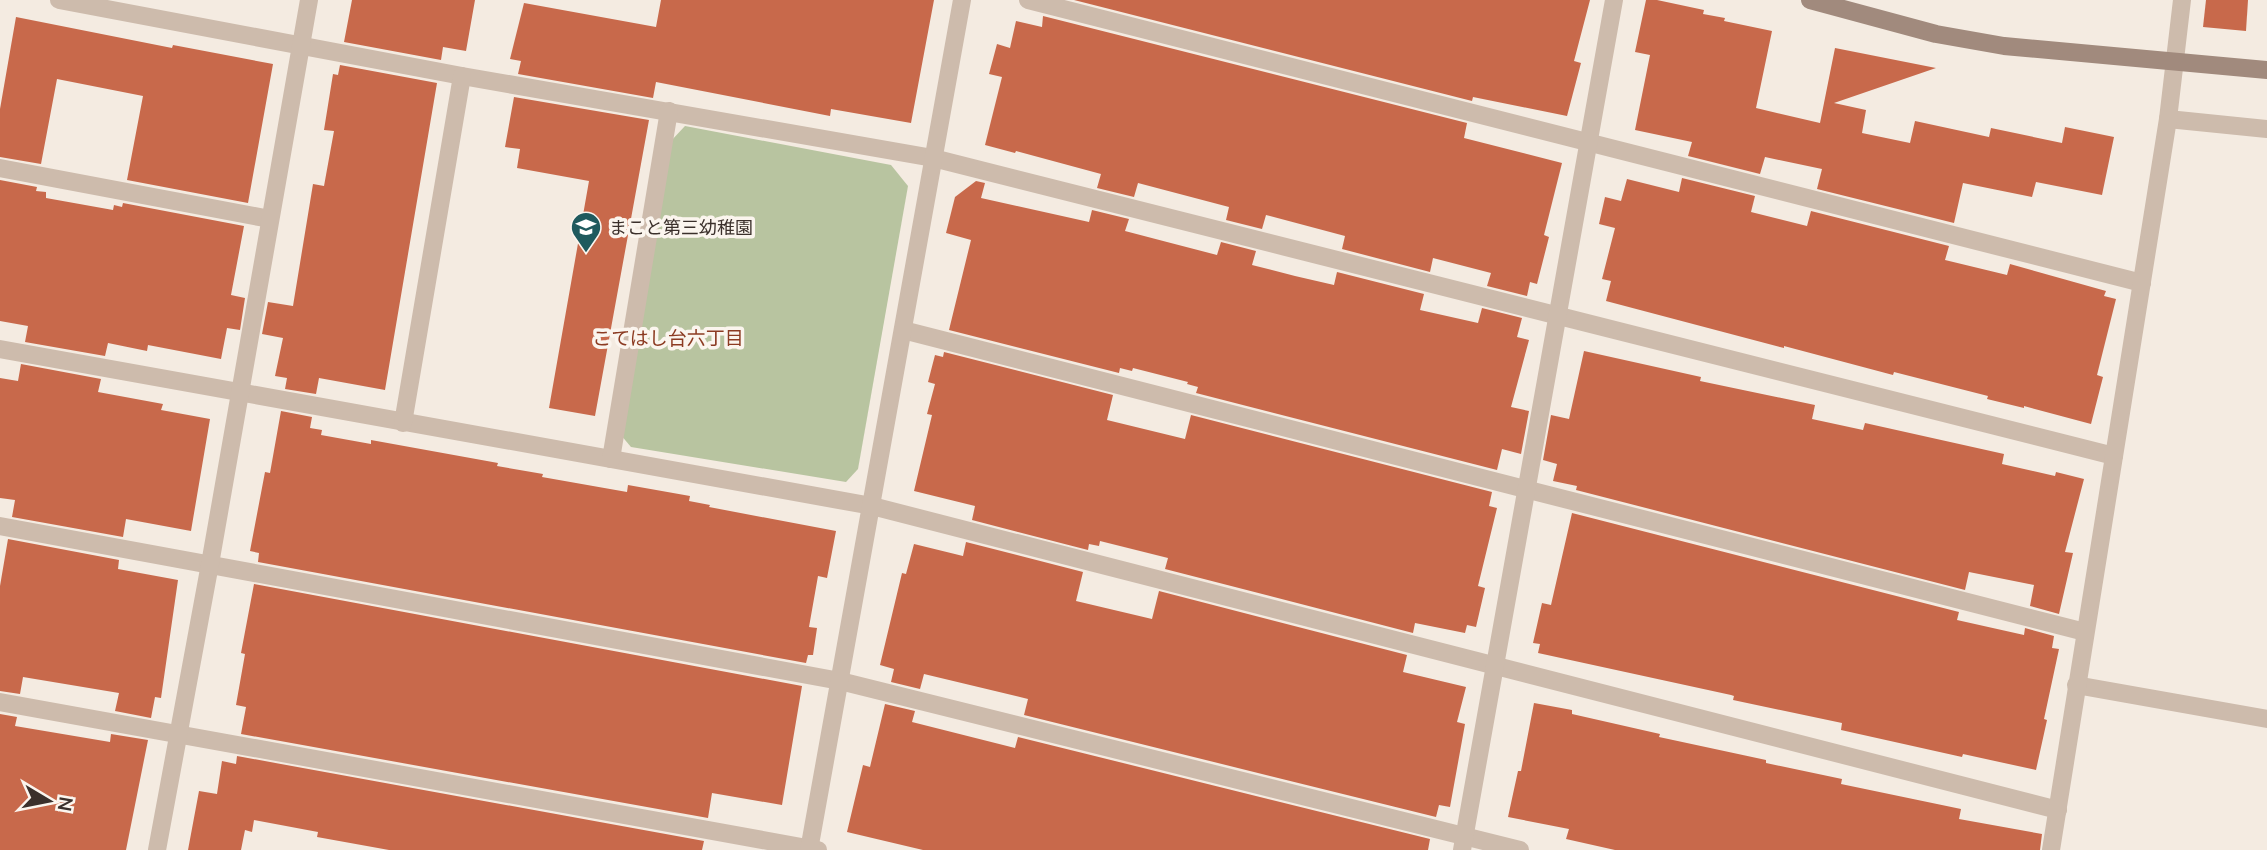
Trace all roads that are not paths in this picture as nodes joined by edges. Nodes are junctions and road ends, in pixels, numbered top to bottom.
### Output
1 (59, 0) edge
2 (309, 0) edge
3 (962, 0) edge
4 (1028, 0) edge
5 (1614, 0) edge
6 (1810, 0) edge
7 (2182, 0) edge
8 (300, 46) junction
9 (2176, 63) junction
10 (2267, 70) edge
11 (462, 76) junction
12 (669, 111) junction
13 (2168, 119) junction
14 (2267, 129) edge
15 (1588, 142) junction
16 (933, 158) junction
17 (0, 168) edge
18 (270, 219) junction
19 (2142, 283) junction
20 (1557, 316) junction
21 (903, 330) junction
22 (0, 349) edge
23 (240, 391) junction
24 (403, 422) junction
25 (2114, 456) junction
26 (611, 459) junction
27 (1527, 488) junction
28 (872, 506) junction
29 (0, 526) edge
30 (210, 564) junction
31 (2085, 632) junction
32 (1495, 664) junction
33 (840, 681) junction
34 (2076, 685) junction
35 (0, 702) edge
36 (2267, 719) edge
37 (179, 734) junction
38 (2057, 810) junction
39 (1463, 843) edge
40 (812, 849) edge
41 (157, 850) edge
42 (1520, 850) edge
43 (2051, 850) edge

1 - 8 street
2 - 8 street
3 - 16 street
4 - 15 street
5 - 15 street
6 - 9 street
7 - 9 street
8 - 11 street
8 - 18 street
9 - 10 street
9 - 13 street
11 - 12 street
11 - 24 street
12 - 16 street
12 - 26 street
13 - 14 street
13 - 19 street
15 - 19 street
15 - 20 street
16 - 20 street
16 - 21 street
17 - 18 street
18 - 23 street
19 - 25 street
20 - 25 street
20 - 27 street
21 - 27 street
21 - 28 street
22 - 23 street
23 - 24 street
23 - 30 street
24 - 26 street
25 - 31 street
26 - 28 street
27 - 31 street
27 - 32 street
28 - 32 street
28 - 33 street
29 - 30 street
30 - 33 street
30 - 37 street
31 - 34 street
32 - 38 street
32 - 39 street
33 - 39 street
33 - 40 street
34 - 36 street
34 - 38 street
35 - 37 street
37 - 40 street
37 - 41 street
38 - 43 street
39 - 42 street

